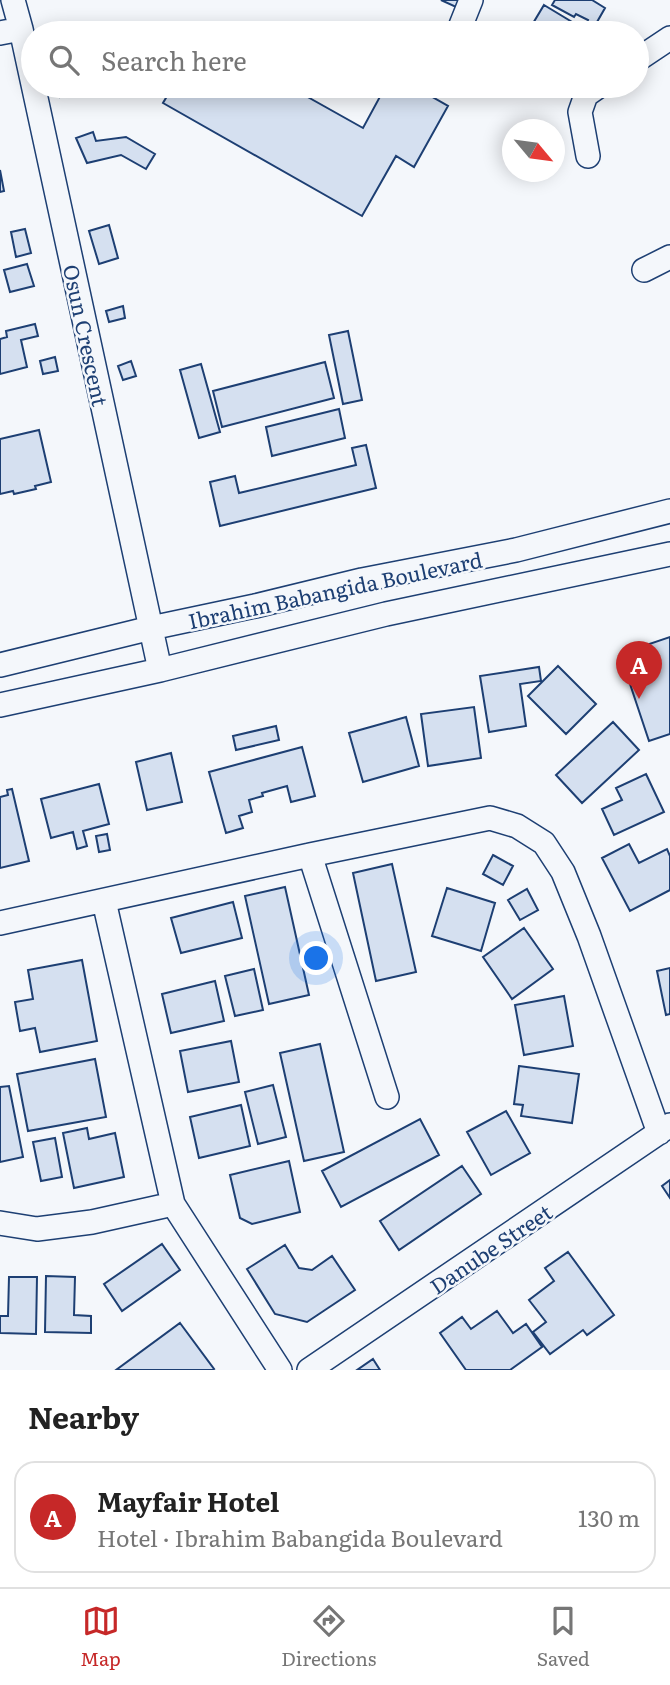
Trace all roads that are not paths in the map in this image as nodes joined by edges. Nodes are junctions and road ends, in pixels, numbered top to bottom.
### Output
1 (13, 0) edge
2 (471, 0) edge
3 (463, 21) edge
4 (10, 31) edge
5 (670, 38) edge
6 (649, 52) edge
7 (21, 78) edge
8 (26, 98) edge
9 (585, 98) edge
10 (588, 156) dead end
11 (670, 257) edge
12 (644, 270) dead end
13 (670, 511) edge
14 (670, 554) edge
15 (151, 628) junction
16 (0, 666) edge
17 (160, 670) junction
18 (0, 705) edge
19 (310, 855) junction
20 (104, 901) junction
21 (0, 923) edge
22 (387, 1097) dead end
23 (665, 1129) edge
24 (173, 1204) junction
25 (0, 1223) edge
26 (280, 1370) edge
27 (309, 1370) edge

1 - 4 street, Osun Crescent
2 - 3 street
4 - 7 street, Osun Crescent
5 - 6 street
8 - 15 street, Osun Crescent
9 - 10 street
11 - 12 street
13 - 15 street, Ibrahim Babangida Boulevard
14 - 17 street, Ibrahim Babangida Boulevard
15 - 16 street, Ibrahim Babangida Boulevard
15 - 17 street, Osun Crescent
17 - 18 street, Ibrahim Babangida Boulevard
19 - 20 street
19 - 22 street
19 - 23 street
20 - 21 street
20 - 24 street
23 - 27 street, Danube Street
24 - 25 street
24 - 26 street

